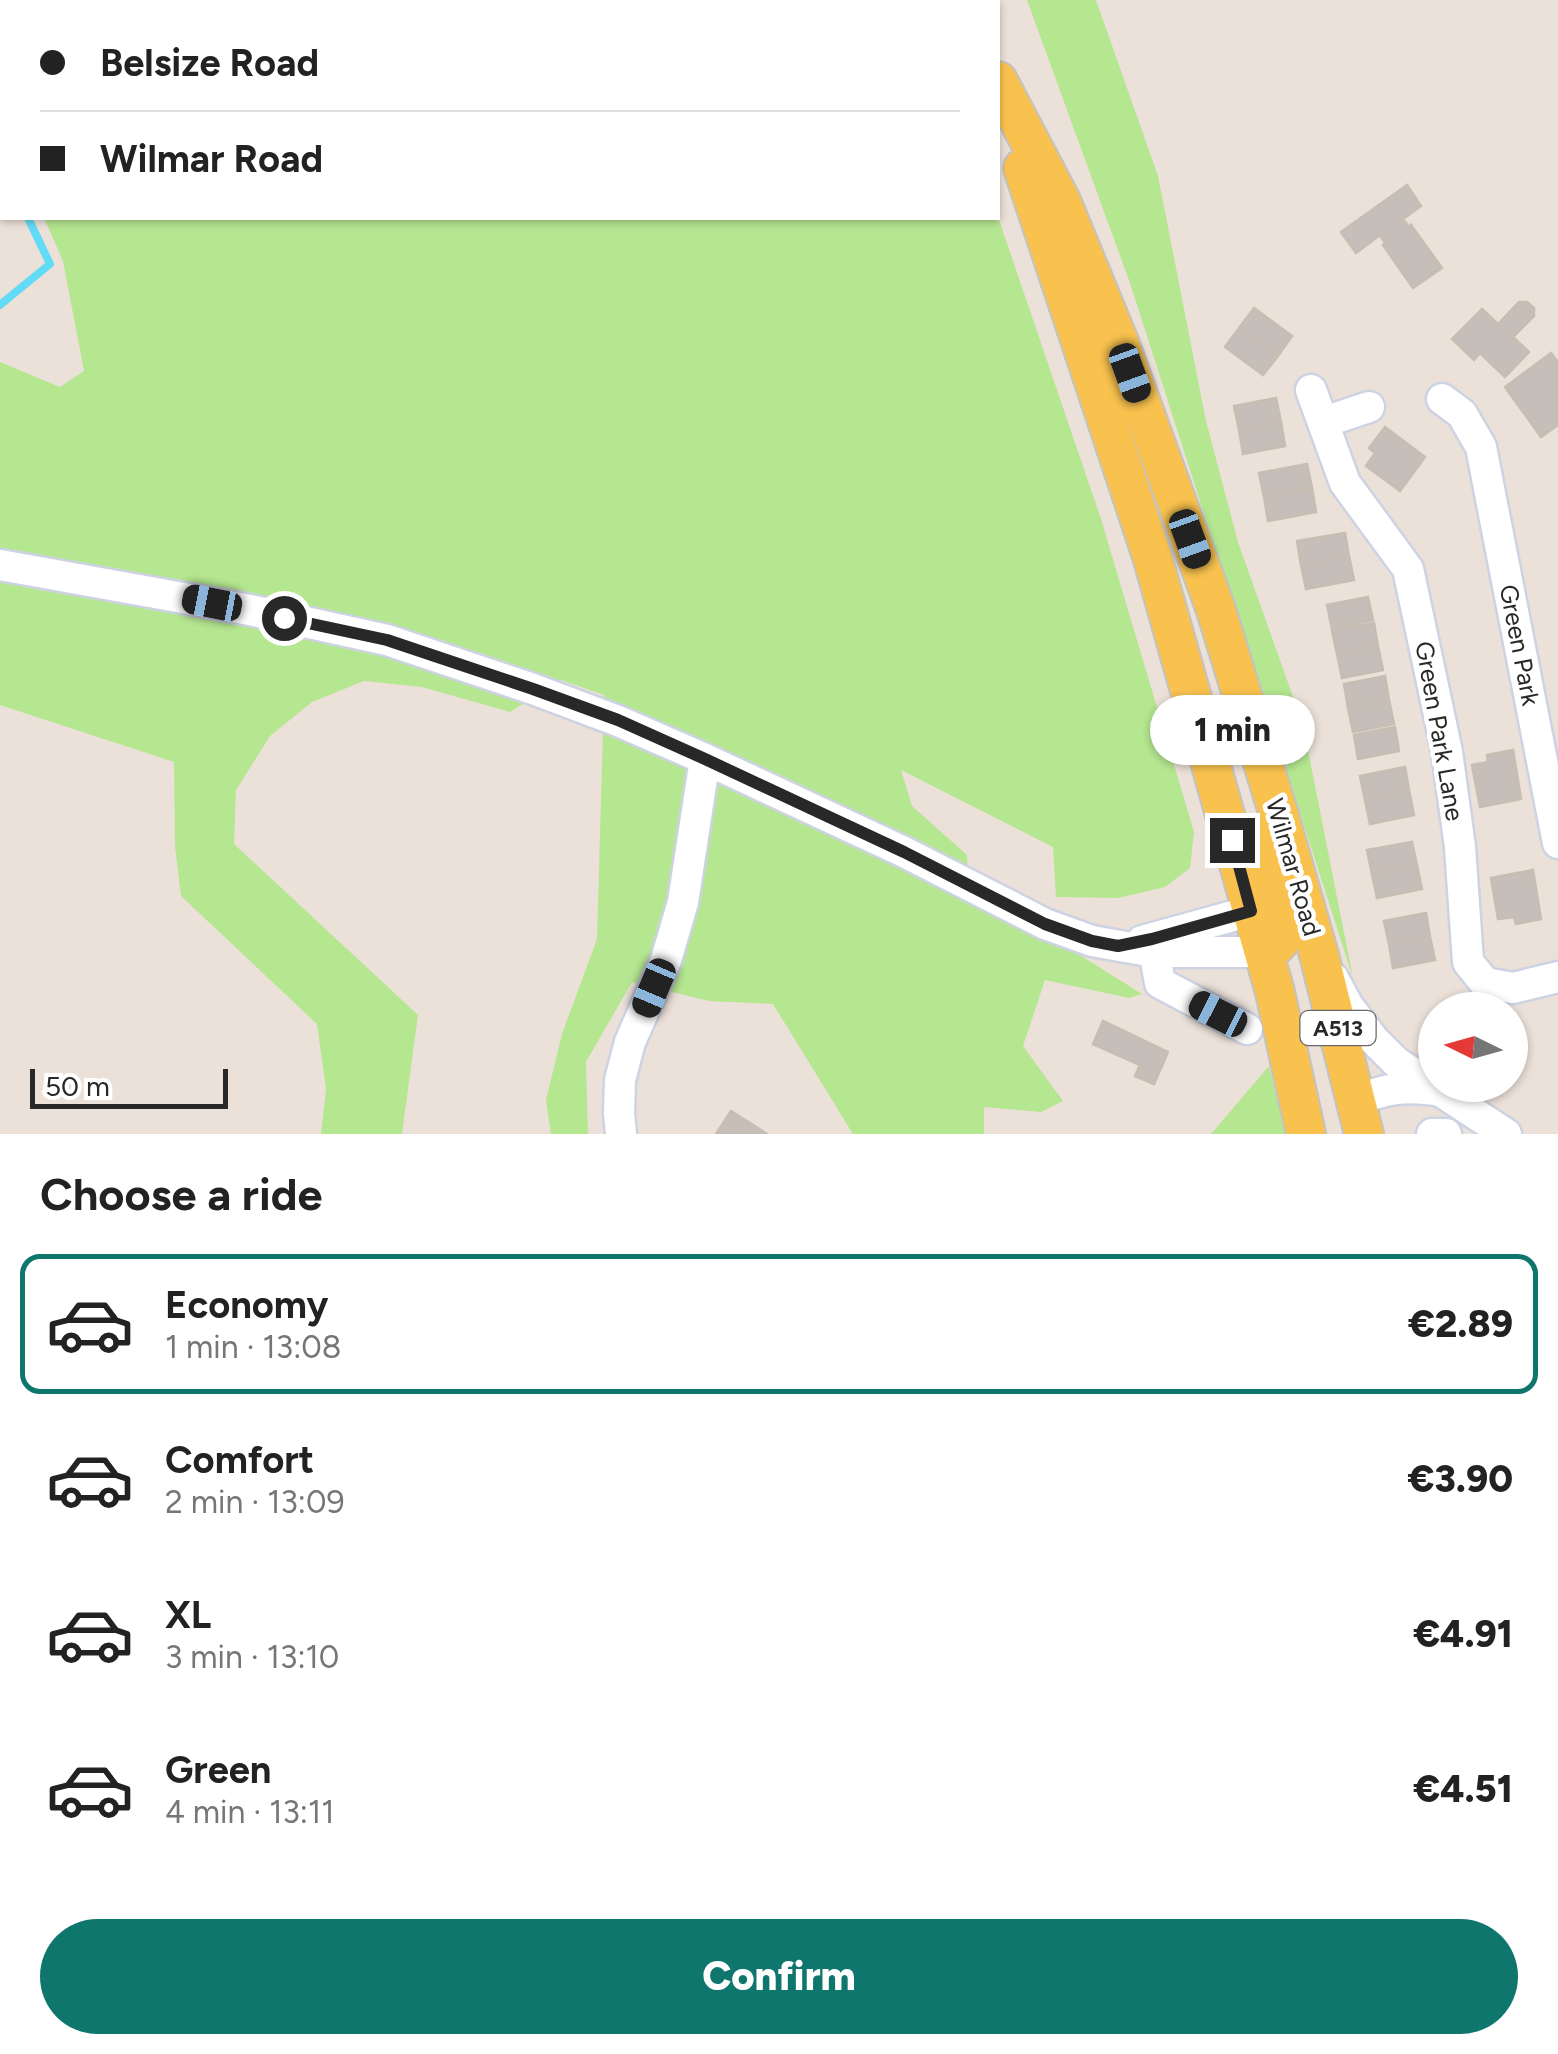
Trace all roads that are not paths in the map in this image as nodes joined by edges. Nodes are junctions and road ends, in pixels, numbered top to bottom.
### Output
1 (1000, 85) edge
2 (1000, 98) edge
3 (1311, 390) dead end
4 (1442, 399) dead end
5 (1369, 408) dead end
6 (1324, 422) junction
7 (1165, 467) junction
8 (0, 565) edge
9 (705, 759) junction
10 (1558, 843) edge
11 (1266, 914) junction
12 (1153, 945) junction
13 (1264, 952) junction
14 (1320, 955) junction
15 (1558, 977) edge
16 (1247, 1029) dead end
17 (1418, 1076) edge
18 (1418, 1087) edge
19 (1458, 1102) edge
20 (1355, 1123) edge
21 (1311, 1132) edge
22 (621, 1134) edge
23 (1432, 1134) edge
24 (1446, 1134) edge
25 (1506, 1134) edge

1 - 7 main road, Wilmar Road / A513
2 - 11 main road
3 - 6 street, Green Park Lane
4 - 10 street, Green Park
5 - 6 street
6 - 15 street, Green Park Lane
7 - 11 main road, A513
7 - 14 main road, Wilmar Road / A513
8 - 9 street
9 - 12 street
9 - 22 street
11 - 12 street
11 - 13 main road
11 - 14 street
12 - 13 street
12 - 16 street
13 - 21 main road, Wilmar Road / A513
14 - 17 street
14 - 20 main road, Wilmar Road / A513
18 - 20 street
19 - 25 street
23 - 24 street

